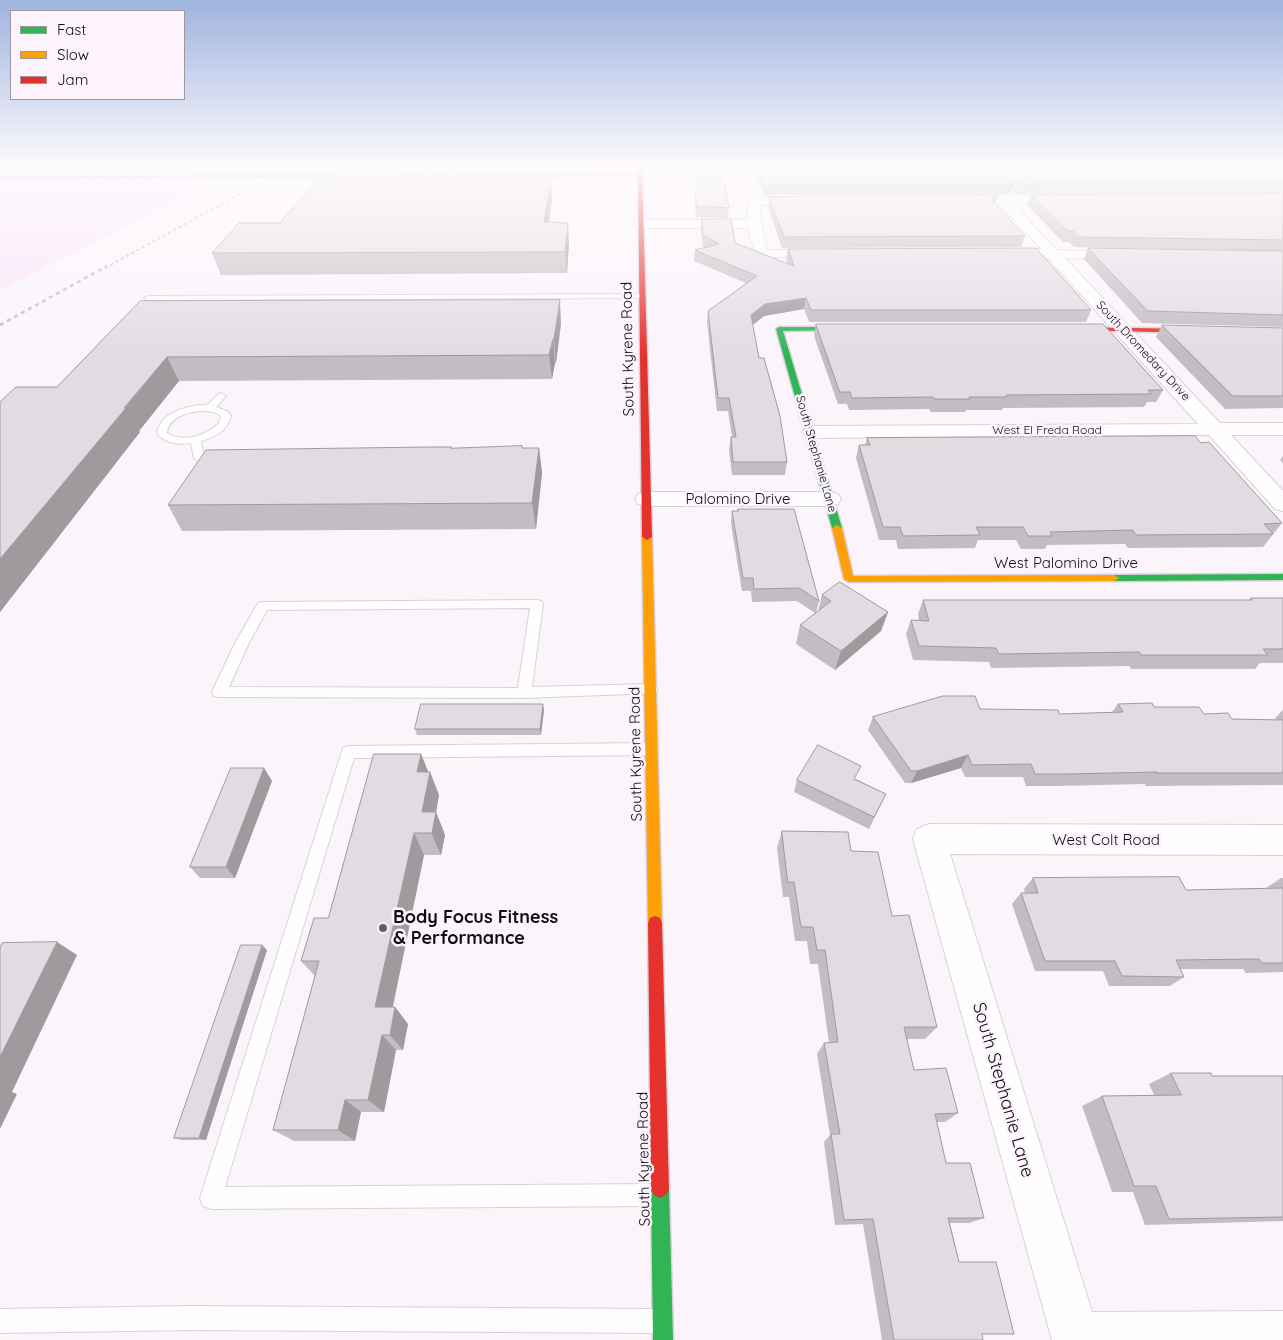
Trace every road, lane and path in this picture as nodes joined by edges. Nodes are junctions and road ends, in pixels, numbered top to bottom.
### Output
1 (641, 231) edge
2 (756, 231) edge
3 (1032, 231) edge
4 (985, 253) edge
5 (1053, 253) junction
6 (839, 254) edge
7 (1139, 255) edge
8 (642, 296) junction
9 (148, 298) dead end
10 (868, 329) edge
11 (1054, 329) edge
12 (1122, 329) junction
13 (1206, 331) edge
14 (221, 396) dead end
15 (210, 408) junction
16 (1214, 429) junction
17 (1283, 429) edge
18 (812, 432) junction
19 (195, 439) junction
20 (199, 459) edge
21 (646, 499) junction
22 (830, 500) junction
23 (1283, 504) edge
24 (1283, 577) edge
25 (849, 579) joint
26 (650, 689) junction
27 (524, 693) junction
28 (651, 749) junction
29 (929, 839) joint
30 (1283, 840) edge
31 (660, 1195) junction
32 (0, 1321) edge
33 (663, 1330) edge
34 (1283, 1335) edge
35 (1076, 1338) edge

1 - 8 street, South Kyrene Road
2 - 6 street
3 - 5 street, South Dromedary Drive
4 - 5 street
5 - 7 street
5 - 12 street, South Dromedary Drive
8 - 9 lane
8 - 21 street, South Kyrene Road
10 - 18 street, South Stephanie Lane
11 - 12 street
12 - 13 street
12 - 16 street, South Dromedary Drive
14 - 15 lane
15 - 19 lane
15 - 19 lane
16 - 17 street, West El Freda Road
16 - 18 street, West El Freda Road
16 - 23 street, South Dromedary Drive
18 - 22 street, South Stephanie Lane
19 - 20 lane
21 - 22 street, Palomino Drive
21 - 26 street, South Kyrene Road
22 - 25 street, South Stephanie Lane
24 - 25 street, West Palomino Drive
26 - 27 lane
26 - 28 street, South Kyrene Road
27 - 27 lane
28 - 31 street, South Kyrene Road
28 - 31 lane
29 - 30 street, West Colt Road
29 - 35 street, South Stephanie Lane
31 - 33 street, South Kyrene Road
32 - 33 lane
34 - 35 street

